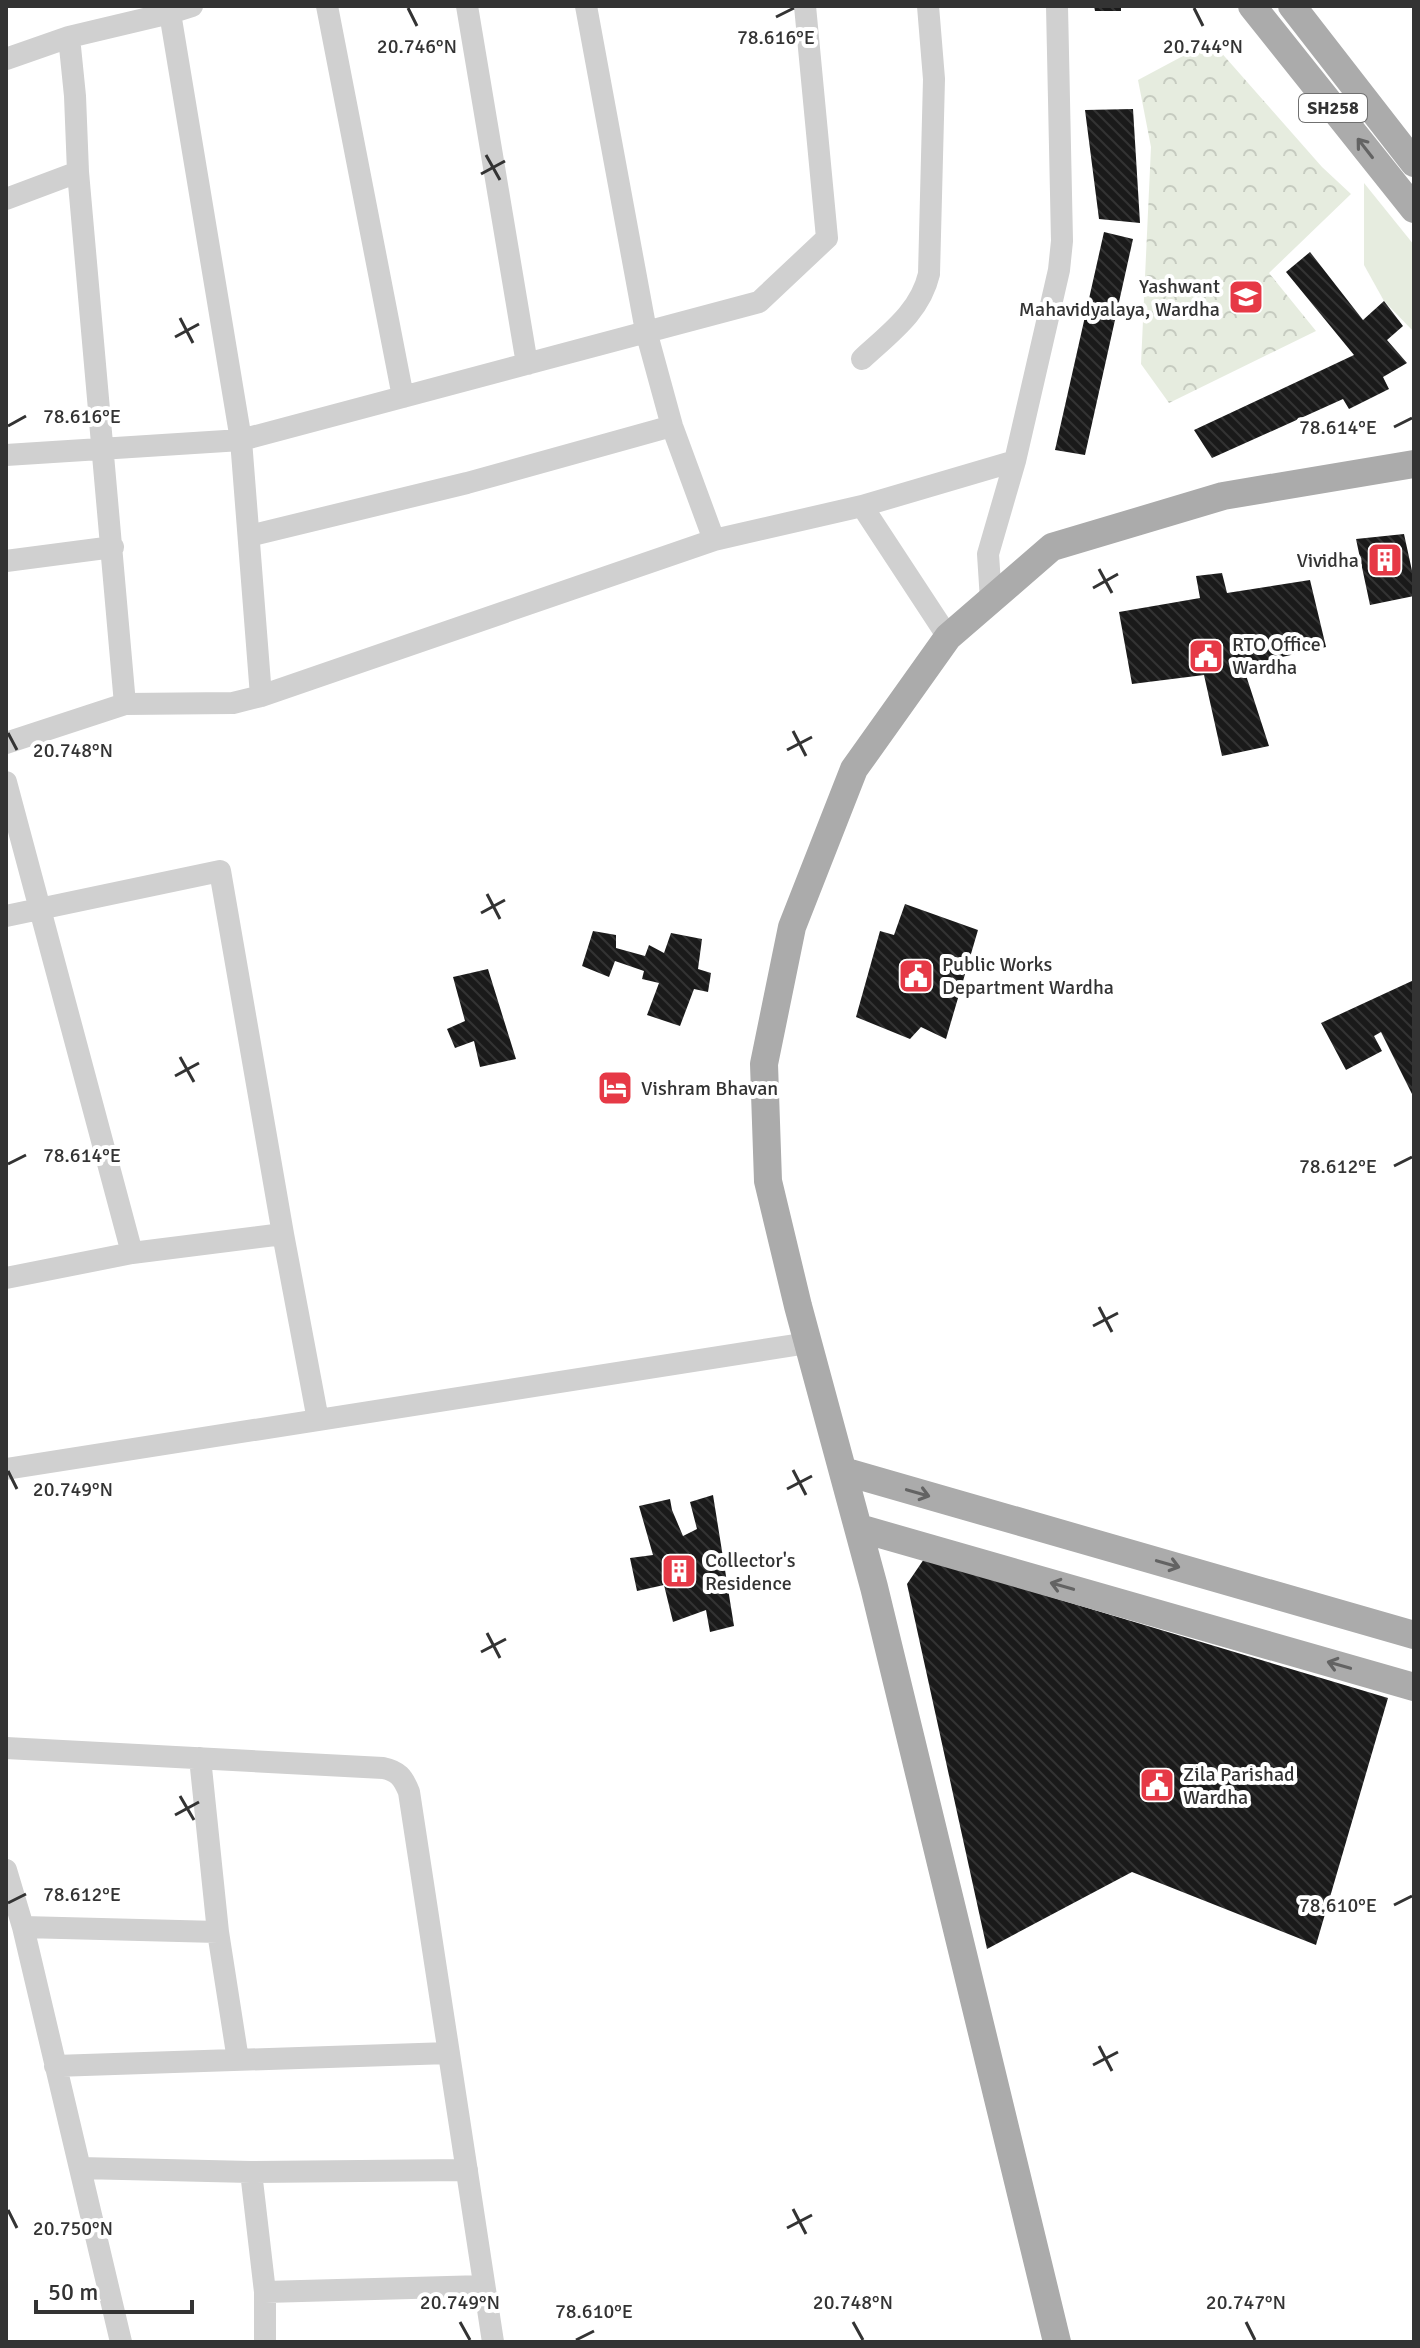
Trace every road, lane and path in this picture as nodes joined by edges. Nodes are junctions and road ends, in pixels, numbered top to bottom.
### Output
1 (192, 6) edge
2 (327, 6) edge
3 (467, 6) edge
4 (586, 6) edge
5 (805, 6) edge
6 (928, 6) edge
7 (1057, 6) edge
8 (1252, 6) edge
9 (1292, 6) edge
10 (169, 10) edge
11 (69, 37) junction
12 (6, 59) edge
13 (1414, 163) edge
14 (78, 172) junction
15 (6, 199) edge
16 (1414, 209) edge
17 (646, 331) junction
18 (862, 359) dead end
19 (527, 364) junction
20 (403, 397) junction
21 (672, 426) junction
22 (241, 440) junction
23 (105, 449) junction
24 (6, 455) edge
25 (1015, 461) junction
26 (1414, 464) edge
27 (862, 506) junction
28 (249, 536) junction
29 (714, 540) junction
30 (113, 547) junction
31 (6, 561) edge
32 (991, 600) junction
33 (948, 637) junction
34 (261, 696) junction
35 (125, 704) junction
36 (6, 743) edge
37 (6, 782) edge
38 (39, 907) junction
39 (6, 916) edge
40 (283, 1234) junction
41 (132, 1253) junction
42 (6, 1278) edge
43 (808, 1343) junction
44 (318, 1420) junction
45 (6, 1469) edge
46 (843, 1471) junction
47 (859, 1528) junction
48 (1414, 1635) edge
49 (1414, 1687) edge
50 (6, 1748) edge
51 (200, 1758) junction
52 (6, 1870) edge
53 (23, 1927) junction
54 (218, 1932) junction
55 (449, 2053) junction
56 (238, 2060) junction
57 (55, 2066) junction
58 (80, 2168) junction
59 (467, 2170) junction
60 (251, 2172) junction
61 (484, 2286) junction
62 (265, 2292) junction
63 (121, 2342) edge
64 (265, 2342) edge
65 (493, 2342) edge
66 (1057, 2342) edge

1 - 10 street
2 - 20 street
3 - 19 street
4 - 17 street
5 - 17 street
6 - 18 street
7 - 25 street
16 -> 8 main road, SH258
9 - 13 main road, SH258
10 - 11 street
10 - 22 street
11 - 12 street
11 - 14 street
14 - 15 street
14 - 23 street
17 - 19 street
17 - 21 street
19 - 20 street
20 - 22 street
21 - 28 street
21 - 29 street
22 - 23 street
22 - 28 street
23 - 24 street
23 - 30 street
25 - 27 street
25 - 32 street
26 - 32 main road
27 - 29 street
27 - 33 street
28 - 34 street
29 - 34 street
30 - 31 street
30 - 35 street
32 - 33 main road
33 - 43 main road
34 - 35 street
35 - 36 street
37 - 38 street
38 - 39 street
38 - 40 street
38 - 41 street
40 - 41 street
40 - 44 street
41 - 42 street
43 - 44 street
43 - 46 main road
44 - 45 street
46 - 47 main road
46 -> 48 main road
49 -> 47 main road
47 - 66 main road
50 - 51 street
51 - 54 street
51 - 55 street
52 - 53 street
53 - 54 street
53 - 57 street
54 - 56 street
55 - 56 street
55 - 59 street
56 - 57 street
57 - 58 street
58 - 60 street
58 - 63 street
59 - 60 street
59 - 61 street
60 - 62 street
61 - 62 street
61 - 65 street
62 - 64 street

